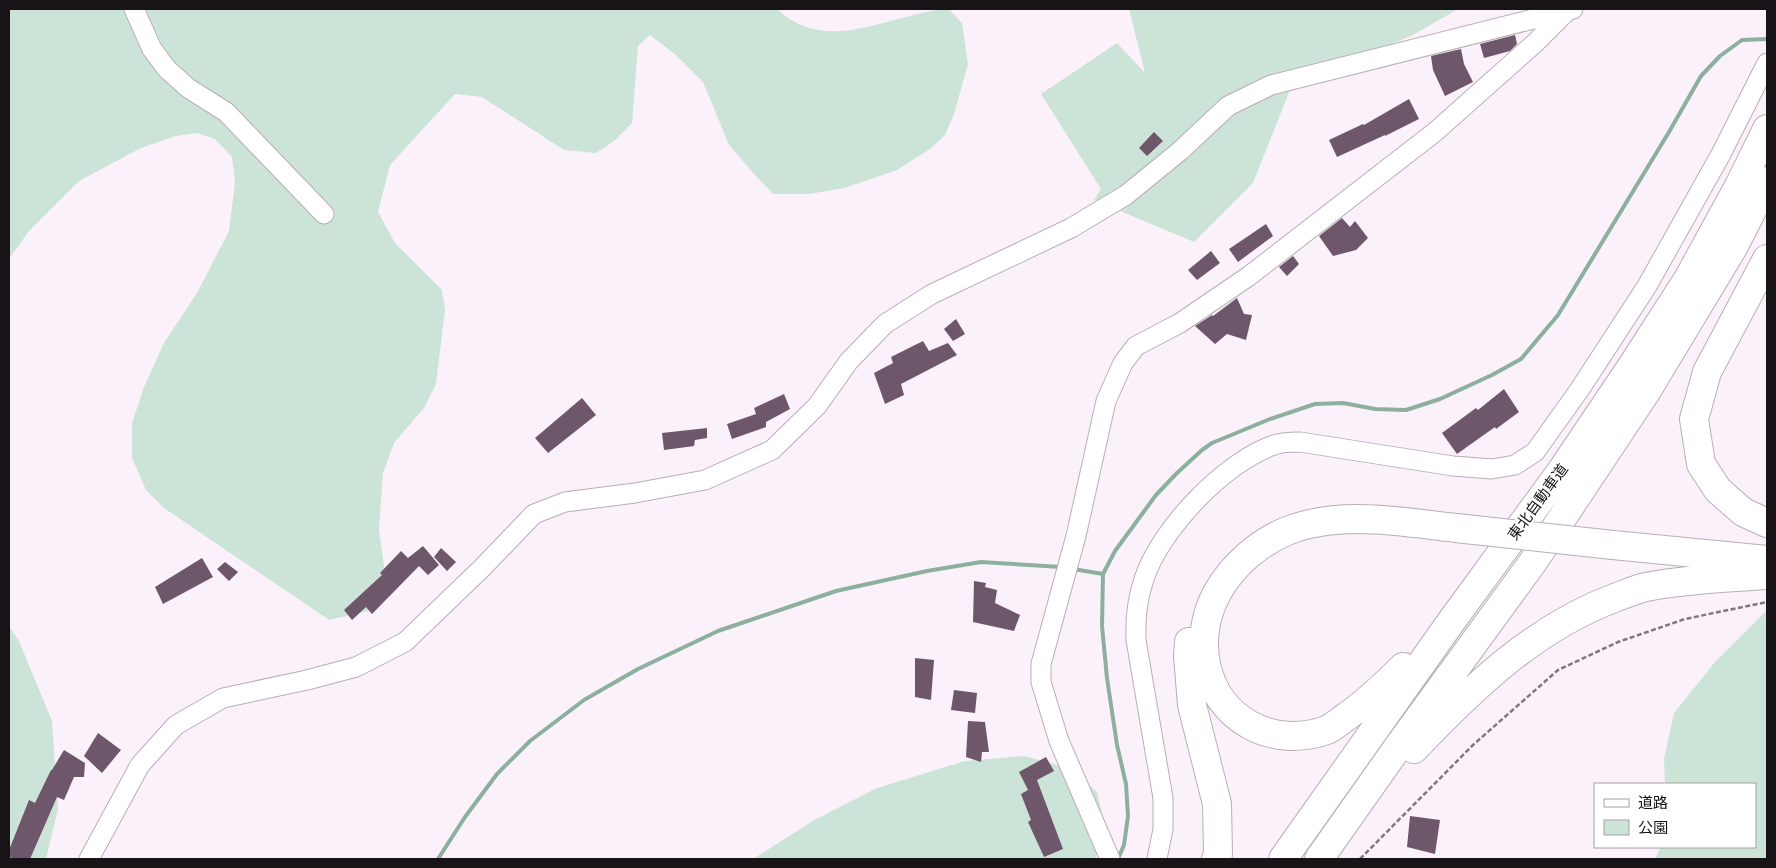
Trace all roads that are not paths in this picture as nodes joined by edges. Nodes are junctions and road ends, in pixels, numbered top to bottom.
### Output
1 (134, 9) edge
2 (1570, 10) edge
3 (1767, 63) edge
4 (1767, 129) edge
5 (1767, 181) edge
6 (324, 214) dead end
7 (1767, 259) edge
8 (1460, 521) junction
9 (1767, 523) edge
10 (1616, 538) junction
11 (1767, 543) edge
12 (1767, 560) edge
13 (1767, 575) edge
14 (1453, 618) junction
15 (89, 859) edge
16 (1110, 859) edge
17 (1157, 859) edge
18 (1216, 859) edge
19 (1283, 859) edge
20 (1321, 859) edge

1 - 6 street
2 - 15 street
2 - 16 street
3 - 17 street
4 - 14 highway, 東北自動車道
5 - 20 highway, 東北自動車道
7 - 9 highway
8 - 10 highway
8 - 14 highway
8 - 18 highway
10 - 11 highway
10 - 12 highway
13 - 20 highway
14 - 19 highway, 東北自動車道

